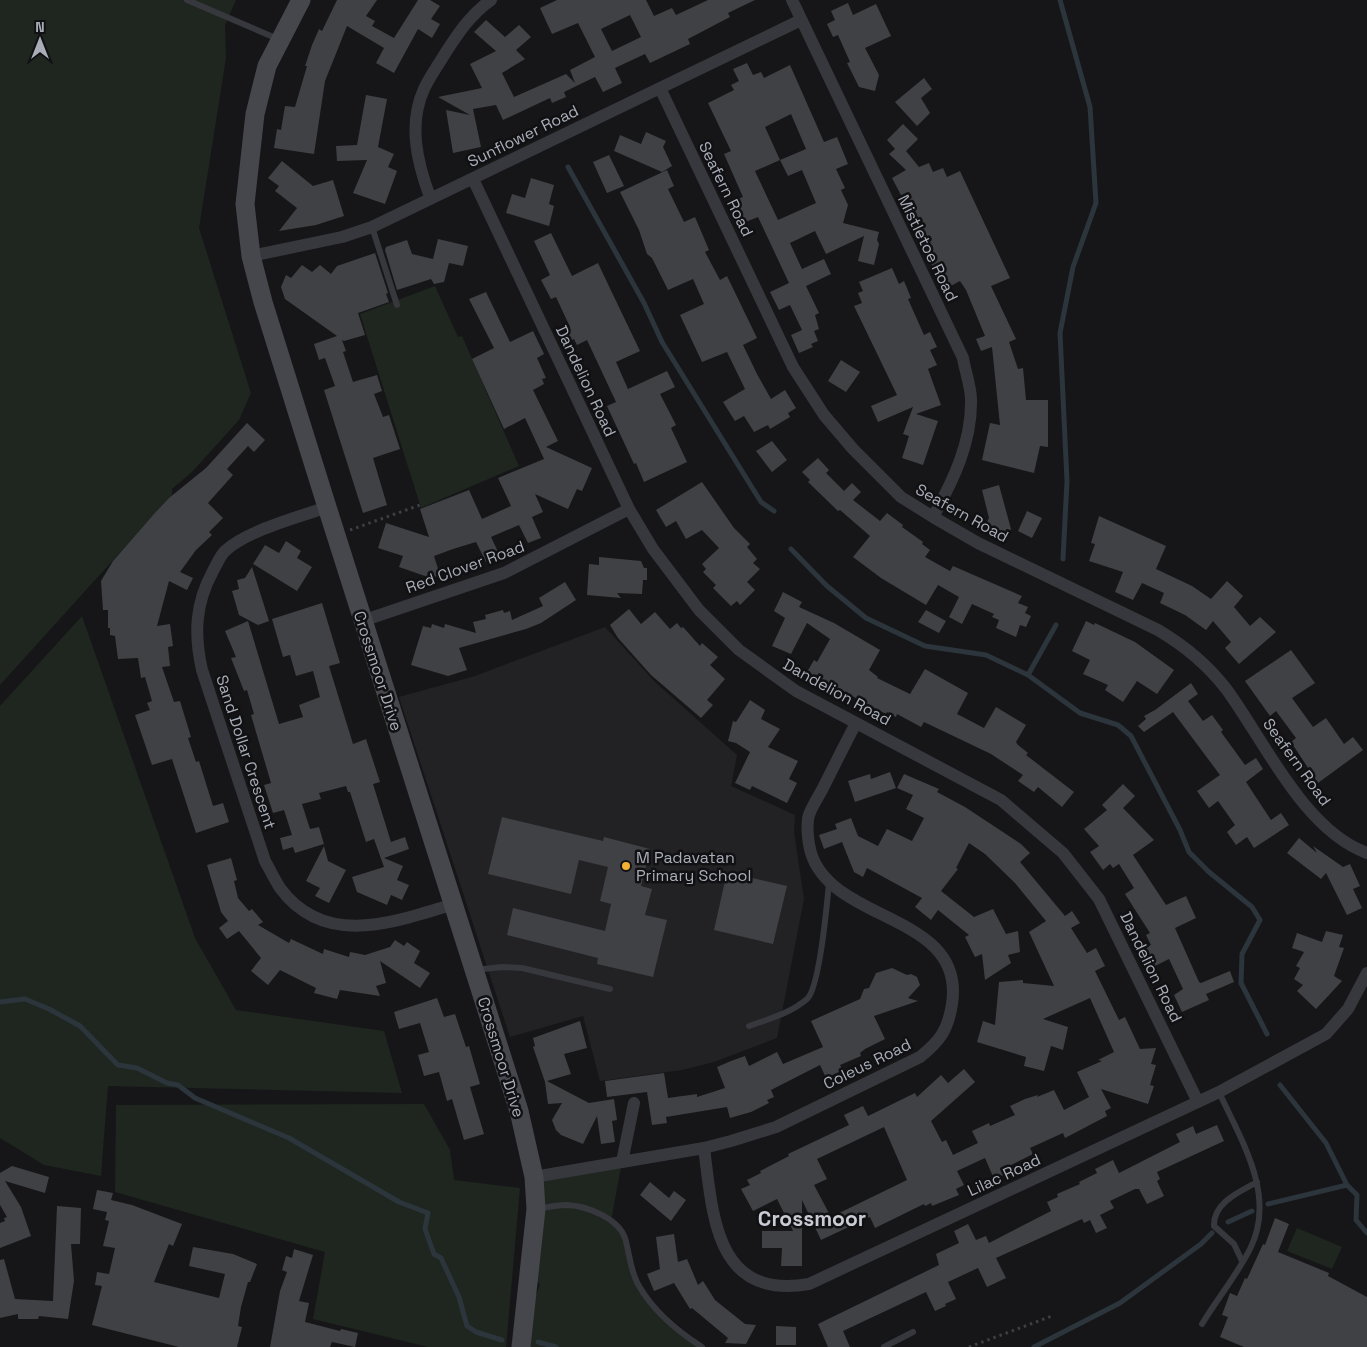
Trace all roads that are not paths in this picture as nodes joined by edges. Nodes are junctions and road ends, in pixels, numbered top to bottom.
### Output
1 (186, 0) edge
2 (301, 0) edge
3 (491, 0) edge
4 (792, 0) edge
5 (801, 20) junction
6 (280, 39) junction
7 (660, 88) junction
8 (473, 179) junction
9 (430, 197) junction
10 (372, 226) junction
11 (251, 256) junction
12 (397, 305) dead end
13 (327, 508) junction
14 (629, 509) junction
15 (933, 517) junction
16 (362, 621) junction
17 (856, 723) junction
18 (1367, 853) edge
19 (829, 883) junction
20 (454, 904) junction
21 (474, 970) junction
22 (1367, 973) edge
23 (610, 989) dead end
24 (749, 1026) dead end
25 (1219, 1092) junction
26 (1198, 1102) junction
27 (634, 1103) dead end
28 (704, 1148) junction
29 (622, 1162) junction
30 (534, 1177) junction
31 (1257, 1182) junction
32 (536, 1209) junction
33 (1242, 1260) junction
34 (1202, 1324) dead end
35 (913, 1332) dead end
36 (521, 1347) edge
37 (702, 1347) edge
38 (884, 1347) edge

1 - 6 lane
2 - 6 street, Crossmoor Drive
3 - 9 street
4 - 5 street, Mistletoe Road
5 - 7 street, Sunflower Road
5 - 15 street, Mistletoe Road
6 - 11 street, Crossmoor Drive
7 - 8 street, Sunflower Road
7 - 15 street, Seafern Road
8 - 9 street, Sunflower Road
8 - 14 street, Dandelion Road
9 - 10 street, Sunflower Road
10 - 11 street, Sunflower Road
10 - 12 lane
11 - 13 street, Crossmoor Drive
13 - 16 street, Crossmoor Drive
13 - 20 street, Sand Dollar Crescent
14 - 16 street, Red Clover Road
14 - 17 street, Dandelion Road
15 - 18 street, Seafern Road
16 - 20 street, Crossmoor Drive
17 - 19 street, Coleus Road
17 - 26 street, Dandelion Road
19 - 24 lane
19 - 28 street, Coleus Road
20 - 21 street, Crossmoor Drive
21 - 23 lane
21 - 30 street, Crossmoor Drive
22 - 25 street, Lilac Road
25 - 26 street, Lilac Road
25 - 31 lane
26 - 28 street, Lilac Road
27 - 29 street
28 - 29 street, Coleus Road
29 - 30 street, Coleus Road
30 - 32 street, Crossmoor Drive
31 - 33 lane
31 - 33 lane
32 - 36 street, Crossmoor Drive
32 - 37 lane
33 - 34 lane
35 - 38 lane

